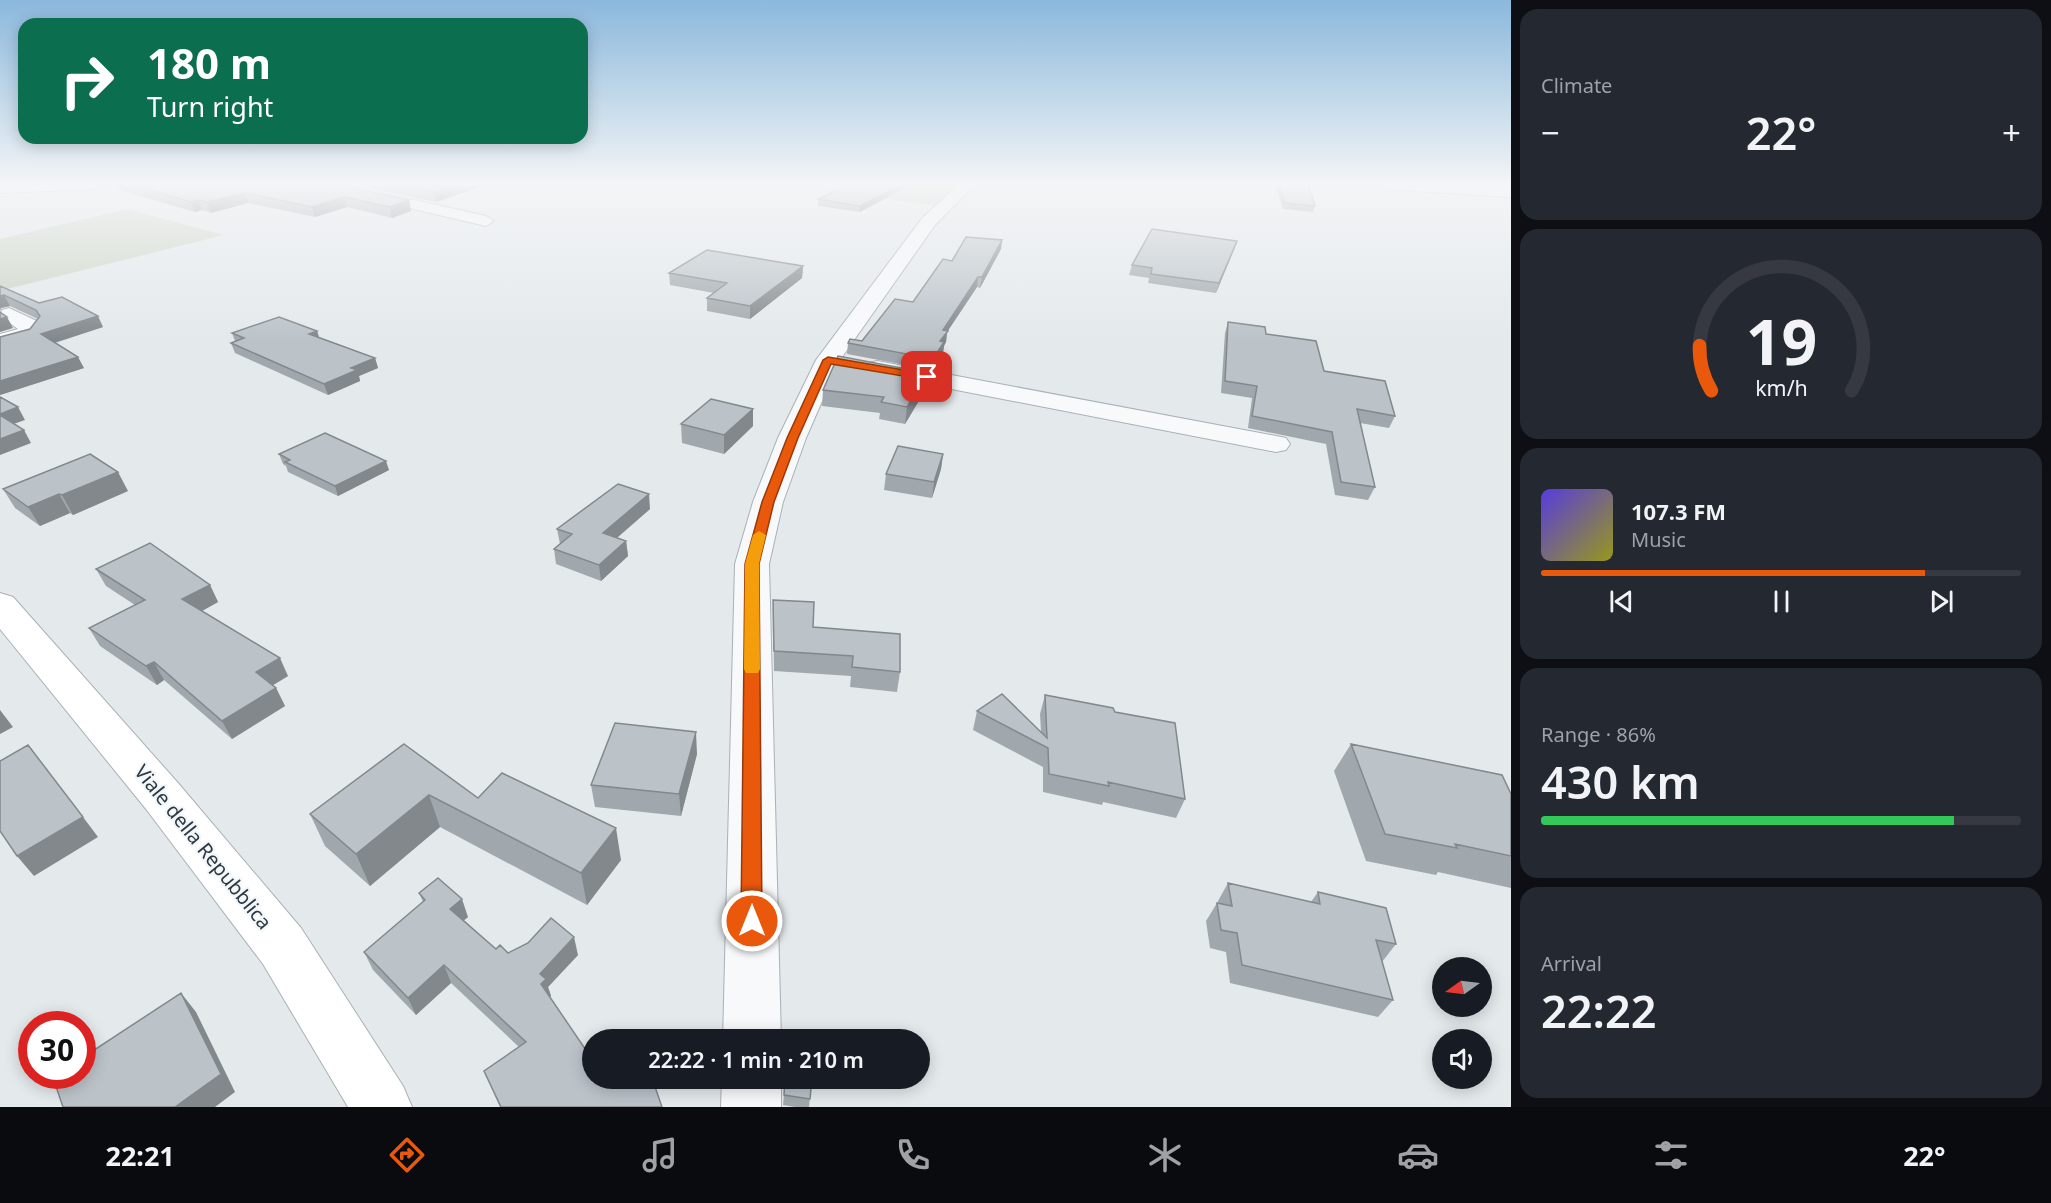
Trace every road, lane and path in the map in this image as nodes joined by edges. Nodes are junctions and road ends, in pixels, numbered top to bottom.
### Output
1 (918, 237) edge
2 (9, 314) dead end
3 (0, 341) edge
4 (828, 360) junction
5 (1276, 444) dead end
6 (0, 605) edge
7 (752, 1029) edge
8 (752, 1089) edge
9 (382, 1107) edge
10 (751, 1107) edge

1 - 4 street
2 - 3 street
4 - 5 street
4 - 7 street
6 - 9 main road, Viale della Repubblica
8 - 10 street

